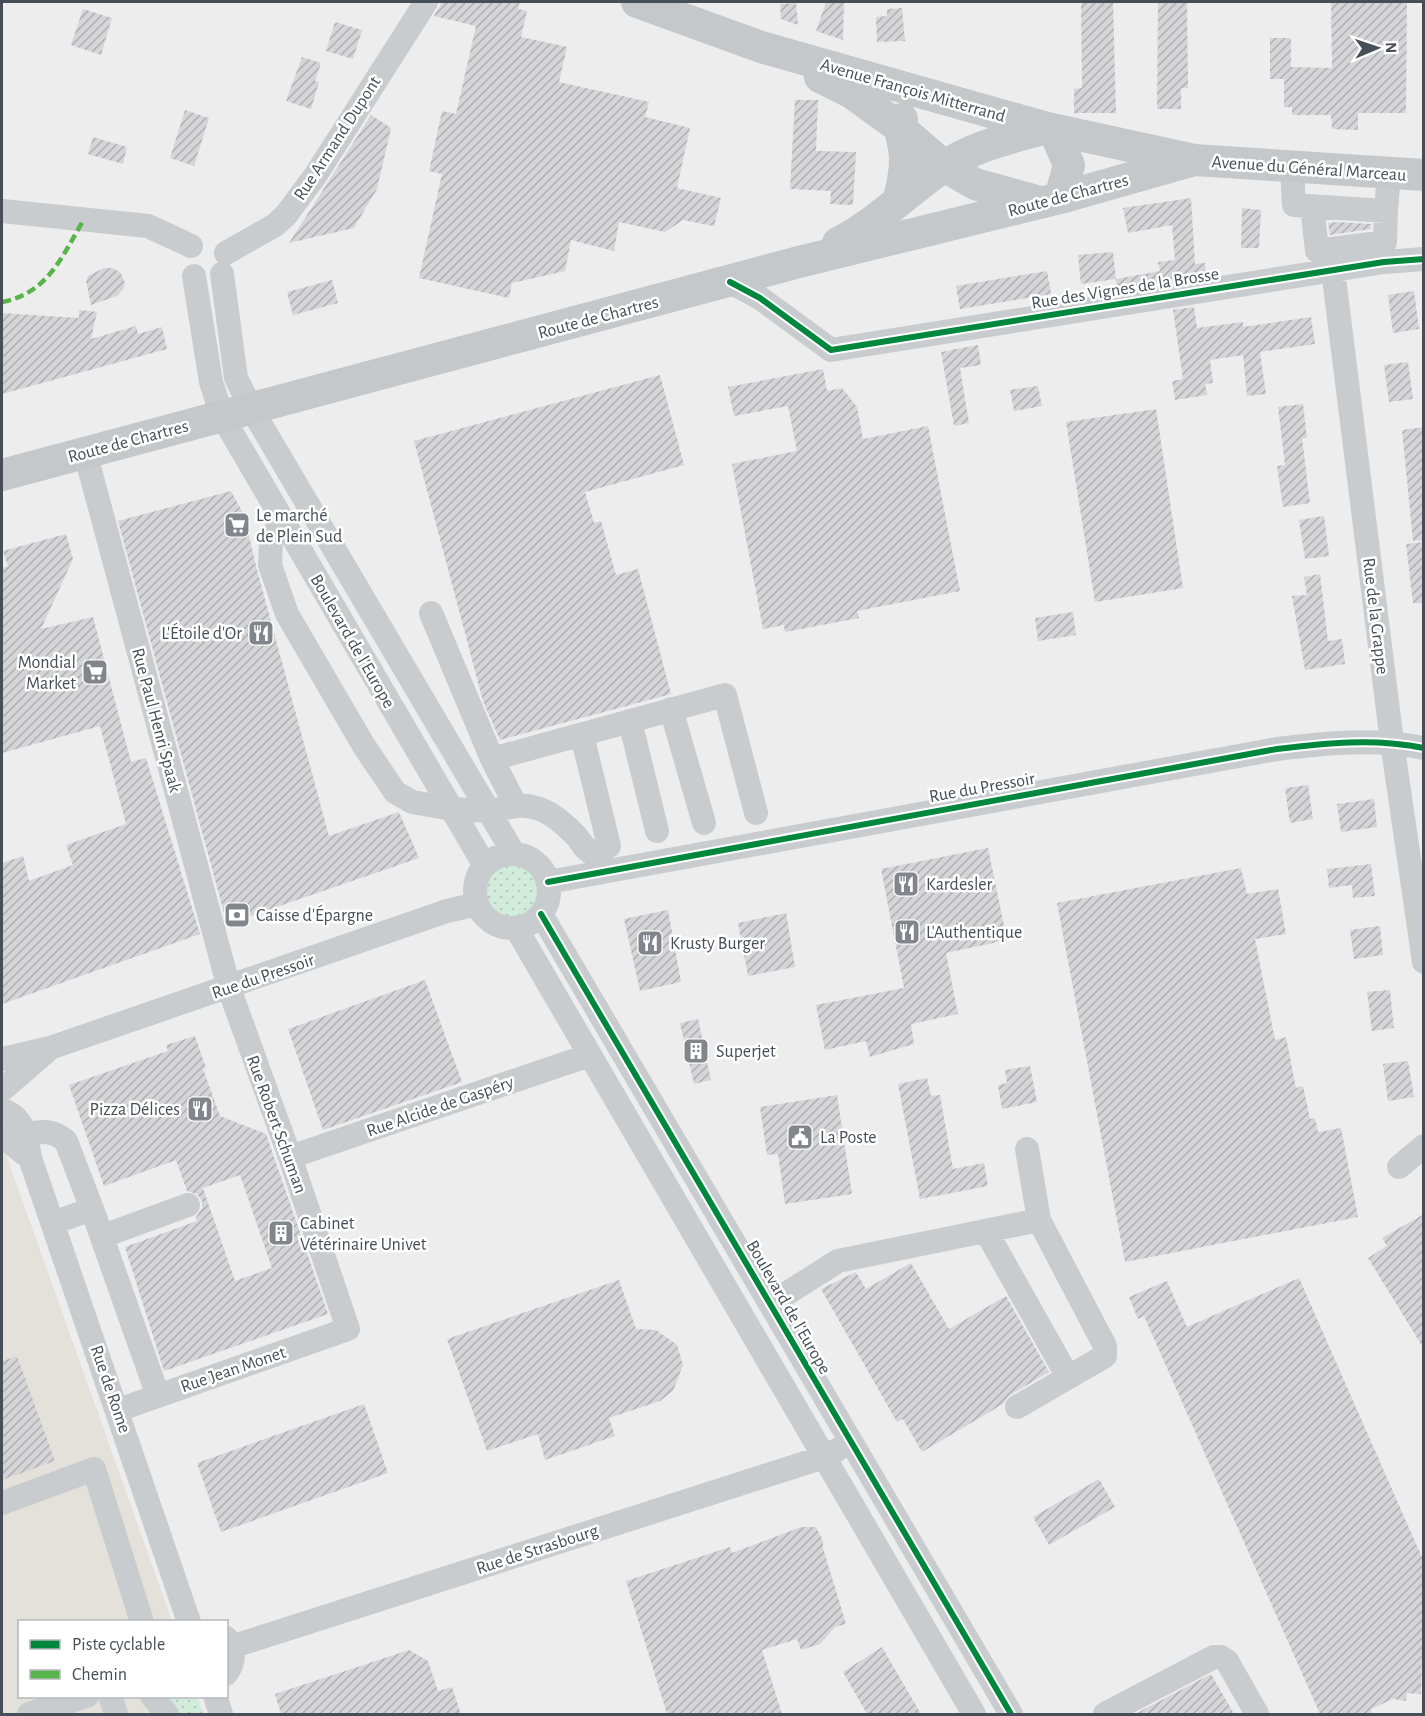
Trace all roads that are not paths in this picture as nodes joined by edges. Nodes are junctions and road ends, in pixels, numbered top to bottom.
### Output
1 (426, 2) edge
2 (637, 2) edge
3 (761, 47) junction
4 (925, 94) junction
5 (900, 127) junction
6 (1051, 129) junction
7 (1194, 160) junction
8 (944, 166) junction
9 (1292, 167) junction
10 (1389, 173) junction
11 (1424, 175) edge
12 (1051, 200) junction
13 (898, 202) junction
14 (1319, 206) junction
15 (1355, 208) junction
16 (2, 211) edge
17 (1386, 211) junction
18 (191, 246) junction
19 (1359, 246) junction
20 (1331, 259) junction
21 (1424, 259) edge
22 (799, 262) junction
23 (224, 263) junction
24 (194, 276) junction
25 (730, 282) junction
26 (236, 412) junction
27 (85, 452) junction
28 (2, 475) edge
29 (282, 519) junction
30 (332, 546) junction
31 (306, 561) junction
32 (431, 613) dead end
33 (671, 709) junction
34 (630, 721) junction
35 (582, 735) junction
36 (1392, 742) junction
37 (1424, 748) edge
38 (492, 759) junction
39 (516, 806) junction
40 (452, 809) junction
41 (490, 811) junction
42 (756, 813) dead end
43 (704, 823) dead end
44 (657, 831) dead end
45 (514, 854) junction
46 (485, 866) junction
47 (548, 882) junction
48 (477, 904) junction
49 (541, 914) junction
50 (516, 928) junction
51 (1424, 962) edge
52 (229, 988) junction
53 (50, 1048) junction
54 (590, 1054) junction
55 (2, 1059) edge
56 (2, 1090) edge
57 (2, 1110) edge
58 (27, 1134) junction
59 (2, 1136) edge
60 (1424, 1146) edge
61 (1027, 1149) dead end
62 (290, 1157) junction
63 (30, 1158) junction
64 (1399, 1167) dead end
65 (188, 1205) dead end
66 (92, 1209) junction
67 (1039, 1220) junction
68 (53, 1223) junction
69 (986, 1231) junction
70 (103, 1236) junction
71 (770, 1304) junction
72 (348, 1329) joint
73 (1068, 1377) junction
74 (158, 1396) junction
75 (1017, 1407) dead end
76 (118, 1410) junction
77 (851, 1443) junction
78 (824, 1457) junction
79 (2, 1503) edge
80 (141, 1620) edge
81 (188, 1620) edge
82 (229, 1642) edge
83 (228, 1670) edge
84 (81, 1698) edge
85 (111, 1698) edge
86 (154, 1698) edge
87 (216, 1698) edge
88 (29, 1714) edge
89 (116, 1714) edge
90 (167, 1714) edge
91 (221, 1714) edge
92 (974, 1714) edge
93 (1011, 1714) edge
94 (1105, 1714) edge
95 (1257, 1714) edge

1 - 23 street, Rue Armand Dupont
2 - 3 main road, Avenue François Mitterrand
3 - 4 main road, Avenue François Mitterrand
3 - 5 main road
4 - 5 main road
4 - 6 main road, Avenue François Mitterrand
5 - 8 main road
5 - 13 main road
6 - 7 main road, Avenue François Mitterrand
6 - 8 main road
6 - 12 main road
7 - 9 main road, Avenue du Général Marceau
7 - 12 main road, Route de Chartres
8 - 12 main road
8 - 13 main road
9 - 10 main road, Avenue du Général Marceau
9 - 14 street
10 - 11 main road, Avenue du Général Marceau
10 - 17 street
12 - 22 main road, Route de Chartres
13 - 22 main road
14 - 15 street
14 - 20 street
15 - 17 street
15 - 19 street
16 - 18 street
17 - 19 street
18 - 23 street
18 - 24 street
19 - 20 street
20 - 21 street, Rue des Vignes de la Brosse
20 - 25 street, Rue des Vignes de la Brosse
20 - 36 street, Rue de la Grappe
22 - 25 main road, Route de Chartres
23 - 24 street
23 - 26 street
24 - 26 street
25 - 26 main road, Route de Chartres
26 - 27 main road, Route de Chartres
26 - 29 street, Boulevard de l'Europe
26 - 30 street, Boulevard de l'Europe
27 - 28 main road, Route de Chartres
27 - 52 street, Rue Paul Henri Spaak
29 - 31 street, Boulevard de l'Europe
29 - 40 street
30 - 31 street
30 - 41 street, Boulevard de l'Europe
31 - 40 street, Boulevard de l'Europe
32 - 38 street
33 - 34 street
33 - 42 street
33 - 43 street
34 - 35 street
34 - 44 street
35 - 38 street
35 - 39 street
36 - 37 street, Rue du Pressoir
36 - 47 street, Rue du Pressoir
36 - 51 street, Rue de la Grappe
38 - 39 street
39 - 41 street
40 - 41 street
40 - 46 street, Boulevard de l'Europe
41 - 45 street, Boulevard de l'Europe
45 - 46 street
45 - 47 street
46 - 48 street
47 - 49 street
48 - 50 street
48 - 52 street, Rue du Pressoir
49 - 50 street
49 - 71 street, Boulevard de l'Europe
50 - 54 street
52 - 53 street, Rue du Pressoir
52 - 62 street, Rue Robert Schuman
53 - 55 street, Rue du Pressoir
53 - 56 street, Rue du Pressoir
54 - 62 street, Rue Alcide de Gaspéry
54 - 78 street
57 - 58 street
58 - 63 street, Rue de Rome
58 - 66 street
59 - 63 street
60 - 64 street
61 - 67 street
62 - 72 street, Rue Robert Schuman
63 - 68 street, Rue de Rome
65 - 70 street
66 - 68 street
66 - 70 street
67 - 69 street
67 - 73 street
68 - 76 street, Rue de Rome
69 - 71 street
69 - 73 street
70 - 74 street
71 - 77 street, Boulevard de l'Europe
72 - 74 street, Rue Jean Monet
73 - 75 street
74 - 76 street, Rue Jean Monet
76 - 81 street, Rue de Rome
77 - 78 street, Rue de Strasbourg
77 - 93 street, Boulevard de l'Europe
78 - 82 street, Rue de Strasbourg
78 - 92 street
79 - 80 street
82 - 83 street
84 - 88 street
85 - 89 street
86 - 90 street
87 - 91 street
94 - 95 street

